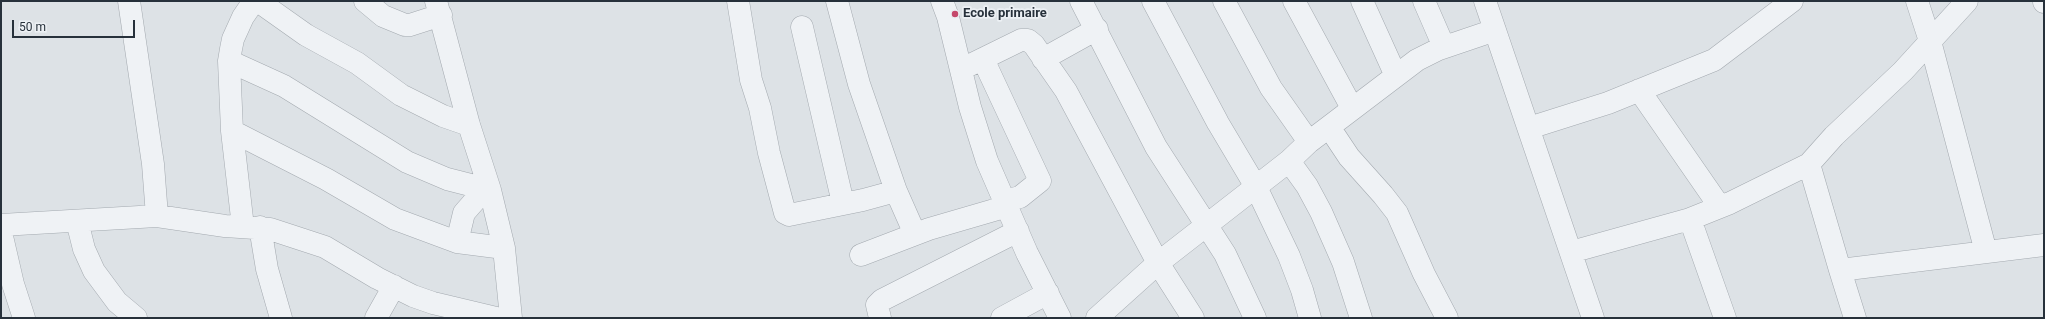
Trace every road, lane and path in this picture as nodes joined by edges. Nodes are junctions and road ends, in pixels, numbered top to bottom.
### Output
1 (129, 1) edge
2 (254, 1) edge
3 (258, 1) edge
4 (365, 1) edge
5 (738, 1) edge
6 (837, 1) edge
7 (942, 1) edge
8 (1081, 1) edge
9 (1153, 1) edge
10 (1224, 1) edge
11 (1294, 1) edge
12 (1362, 1) edge
13 (1424, 1) edge
14 (1485, 1) edge
15 (1792, 1) edge
16 (1917, 1) edge
17 (1967, 1) edge
18 (438, 8) edge
19 (802, 27) dead end
20 (1097, 29) junction
21 (1495, 30) junction
22 (1930, 41) junction
23 (1444, 47) junction
24 (983, 59) junction
25 (1043, 59) junction
26 (229, 61) junction
27 (962, 69) junction
28 (1396, 76) junction
29 (1639, 90) junction
30 (1352, 108) junction
31 (469, 125) junction
32 (1329, 127) junction
33 (1529, 128) junction
34 (232, 131) junction
35 (1309, 142) junction
36 (1289, 161) junction
37 (1809, 164) junction
38 (1256, 187) junction
39 (485, 189) junction
40 (896, 191) junction
41 (844, 203) junction
42 (1007, 204) junction
43 (1720, 206) junction
44 (157, 216) junction
45 (1690, 219) junction
46 (77, 221) junction
47 (1, 225) edge
48 (1206, 225) junction
49 (251, 227) junction
50 (1018, 231) junction
51 (1, 232) edge
52 (915, 234) junction
53 (457, 242) junction
54 (2044, 245) edge
55 (504, 248) junction
56 (1571, 252) junction
57 (1986, 252) junction
58 (861, 255) dead end
59 (1158, 263) junction
60 (1840, 270) junction
61 (394, 286) junction
62 (1048, 293) junction
63 (24, 318) edge
64 (136, 318) edge
65 (281, 318) edge
66 (376, 318) edge
67 (496, 318) edge
68 (511, 318) edge
69 (880, 318) edge
70 (1002, 318) edge
71 (1060, 318) edge
72 (1097, 318) edge
73 (1193, 318) edge
74 (1255, 318) edge
75 (1310, 318) edge
76 (1361, 318) edge
77 (1447, 318) edge
78 (1593, 318) edge
79 (1725, 318) edge
80 (1856, 318) edge

1 - 44 street
2 - 26 street
3 - 31 street
4 - 18 street
5 - 41 street
6 - 40 street
7 - 27 street
8 - 20 street
9 - 38 street
10 - 35 street
11 - 30 street
12 - 28 street
13 - 23 street
14 - 21 street
15 - 29 street
16 - 22 street
17 - 22 street
18 - 31 street
19 - 41 street
20 - 25 street
20 - 48 street
21 - 23 street
21 - 33 street
22 - 37 street
22 - 57 street
23 - 28 street
24 - 25 street
24 - 27 street
24 - 42 street
25 - 59 street
26 - 34 street
26 - 39 street
27 - 42 street
28 - 30 street
29 - 33 street
29 - 43 street
30 - 32 street
31 - 39 street
32 - 35 street
32 - 77 street
33 - 56 street
34 - 49 street
34 - 53 street
35 - 36 street
36 - 38 street
36 - 76 street
37 - 43 street
37 - 60 street
38 - 48 street
38 - 75 street
39 - 53 street
39 - 55 street
40 - 41 street
40 - 52 street
42 - 50 street
42 - 52 street
43 - 45 street
44 - 46 street
44 - 49 street
45 - 56 street
45 - 79 street
46 - 47 street
46 - 64 street
48 - 59 street
48 - 74 street
49 - 61 street
49 - 65 street
50 - 62 street
50 - 69 street
51 - 63 street
52 - 58 street
53 - 55 street
54 - 57 street
55 - 68 street
56 - 78 street
57 - 60 street
59 - 72 street
59 - 73 street
60 - 80 street
61 - 66 street
61 - 67 street
62 - 70 street
62 - 71 street

